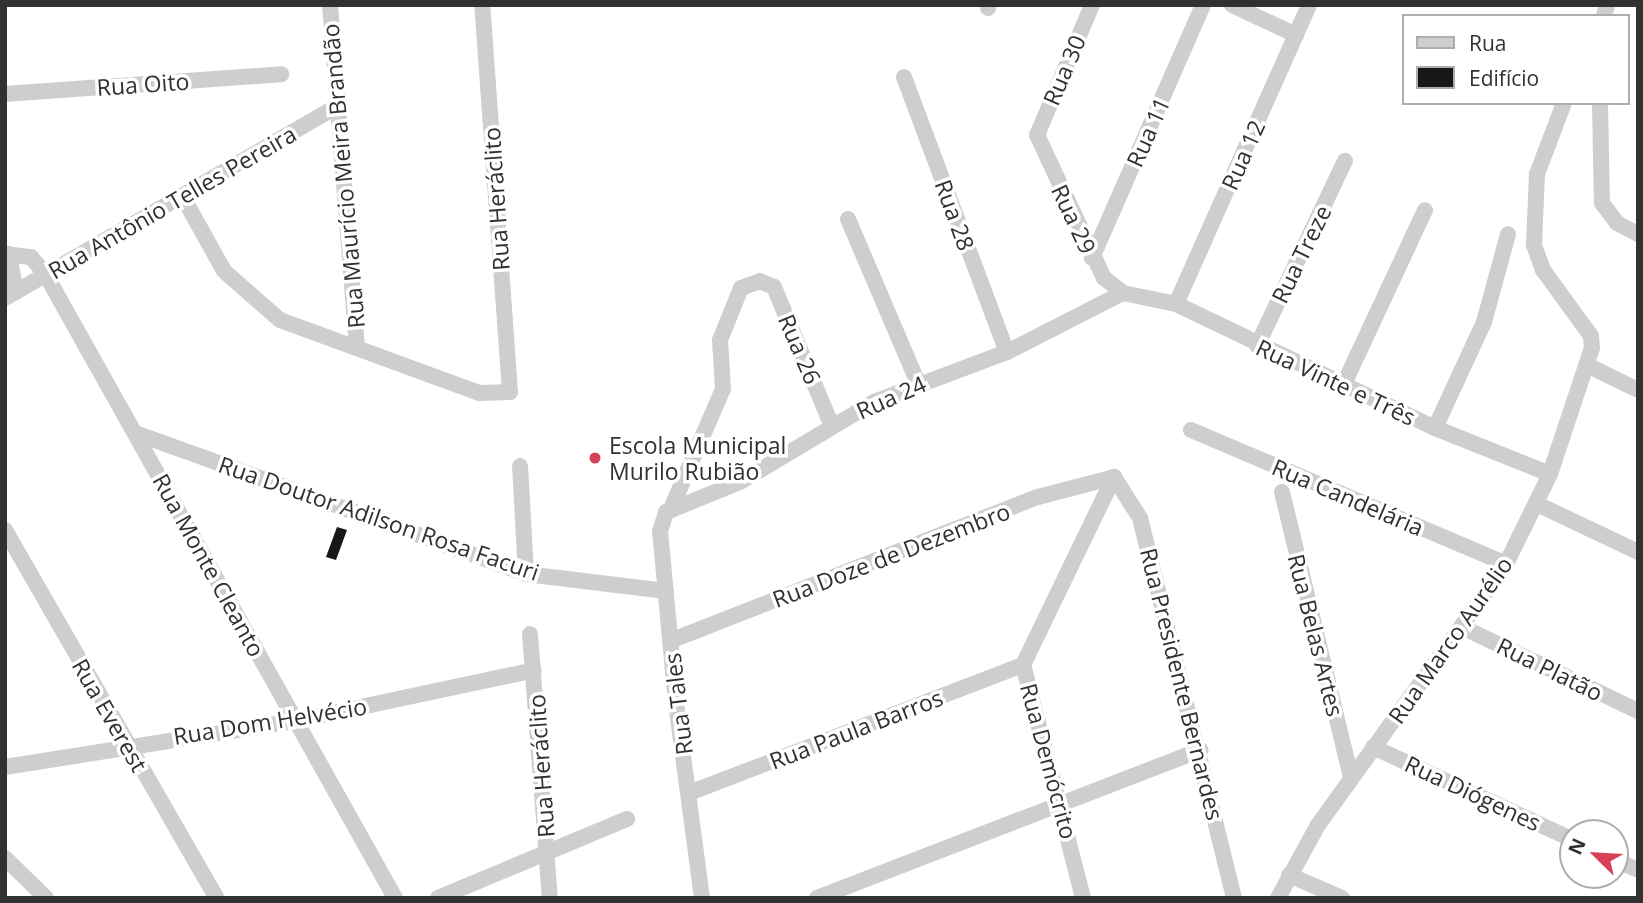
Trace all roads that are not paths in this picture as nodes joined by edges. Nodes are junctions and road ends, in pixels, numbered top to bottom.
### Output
1 (330, 5) edge
2 (482, 5) edge
3 (1092, 5) edge
4 (1203, 5) edge
5 (1232, 5) edge
6 (1309, 5) edge
7 (1296, 35) junction
8 (281, 74) dead end
9 (904, 77) dead end
10 (5, 94) edge
11 (1563, 105) edge
12 (1600, 105) edge
13 (338, 106) junction
14 (1037, 135) joint
15 (1345, 161) dead end
16 (184, 199) junction
17 (1425, 210) dead end
18 (848, 219) dead end
19 (1508, 234) dead end
20 (1638, 234) edge
21 (7, 254) edge
22 (1092, 258) junction
23 (46, 275) junction
24 (760, 281) joint
25 (1123, 293) junction
26 (11, 295) edge
27 (1176, 304) junction
28 (1257, 346) junction
29 (357, 347) junction
30 (1007, 352) junction
31 (1587, 365) junction
32 (918, 383) junction
33 (1343, 386) junction
34 (1638, 390) edge
35 (832, 426) junction
36 (1435, 428) junction
37 (1191, 430) dead end
38 (138, 434) junction
39 (520, 466) dead end
40 (1550, 474) junction
41 (1114, 477) junction
42 (1282, 492) dead end
43 (1537, 504) junction
44 (670, 508) junction
45 (5, 530) edge
46 (1638, 552) edge
47 (1506, 564) junction
48 (526, 573) junction
49 (666, 591) junction
50 (1462, 627) junction
51 (530, 634) dead end
52 (670, 641) junction
53 (1024, 665) junction
54 (534, 670) junction
55 (1638, 711) edge
56 (295, 721) junction
57 (126, 744) junction
58 (1373, 747) junction
59 (1200, 750) junction
60 (5, 767) edge
61 (1351, 778) junction
62 (689, 793) junction
63 (1060, 801) junction
64 (627, 819) dead end
65 (1559, 833) edge
66 (548, 852) junction
67 (5, 858) edge
68 (1289, 874) junction
69 (46, 898) edge
70 (217, 898) edge
71 (395, 898) edge
72 (438, 898) edge
73 (550, 898) edge
74 (702, 898) edge
75 (817, 898) edge
76 (1083, 898) edge
77 (1234, 898) edge
78 (1278, 898) edge
79 (1342, 898) edge

1 - 13 street, Rua Maurício Meira Brandão
2 - 29 street, Rua Heráclito
3 - 14 street, Rua 30
4 - 22 street, Rua 11
5 - 7 street
6 - 7 street, Rua 12
7 - 27 street, Rua 12
8 - 10 street, Rua Oito
9 - 30 street, Rua 28
11 - 31 street, Rua Marco Aurélio
12 - 20 street
13 - 16 street, Rua Antônio Telles Pereira
13 - 29 street, Rua Maurício Meira Brandão
14 - 22 street, Rua 29
15 - 28 street, Rua Treze
16 - 23 street, Rua Antônio Telles Pereira
16 - 29 street
17 - 33 street
18 - 32 street
19 - 36 street
21 - 23 street, Rua Monte Cleanto
21 - 26 street
22 - 25 street, Rua 29
23 - 26 street, Rua Antônio Telles Pereira
23 - 38 street, Rua Monte Cleanto
24 - 35 street, Rua 26
24 - 44 street, Rua Tales
25 - 27 street, Rua Vinte e Três
25 - 30 street, Rua 24
27 - 28 street, Rua Vinte e Três
28 - 33 street, Rua Vinte e Três
30 - 32 street, Rua 24
31 - 34 street
31 - 40 street, Rua Marco Aurélio
32 - 35 street, Rua 24
33 - 36 street, Rua Vinte e Três
35 - 44 street, Rua 24
36 - 40 street, Rua Vinte e Três
37 - 47 street, Rua Candelária
38 - 48 street, Rua Doutor Adilson Rosa Facuri
38 - 56 street, Rua Monte Cleanto
39 - 48 street
40 - 43 street, Rua Marco Aurélio
41 - 52 street, Rua Doze de Dezembro
41 - 53 street, Rua Demócrito
41 - 59 street, Rua Presidente Bernardes
42 - 61 street, Rua Belas Artes
43 - 46 street
43 - 47 street, Rua Marco Aurélio
44 - 49 street, Rua Tales
45 - 57 street, Rua Everest
47 - 50 street, Rua Marco Aurélio
48 - 49 street, Rua Doutor Adilson Rosa Facuri
49 - 52 street, Rua Tales
50 - 55 street, Rua Platão
50 - 58 street, Rua Marco Aurélio
51 - 54 street, Rua Heráclito
52 - 62 street, Rua Tales
53 - 62 street, Rua Paula Barros
53 - 63 street, Rua Demócrito
54 - 56 street, Rua Dom Helvécio
54 - 66 street, Rua Heráclito
56 - 57 street, Rua Dom Helvécio
56 - 71 street, Rua Monte Cleanto
57 - 60 street, Rua Dom Helvécio
57 - 70 street, Rua Everest
58 - 61 street, Rua Marco Aurélio
58 - 65 street, Rua Diógenes
59 - 63 street
59 - 77 street, Rua Presidente Bernardes
61 - 68 street, Rua Marco Aurélio
62 - 74 street, Rua Tales
63 - 75 street
63 - 76 street, Rua Demócrito
64 - 66 street
66 - 72 street
66 - 73 street, Rua Heráclito
67 - 69 street
68 - 78 street, Rua Marco Aurélio
68 - 79 street

